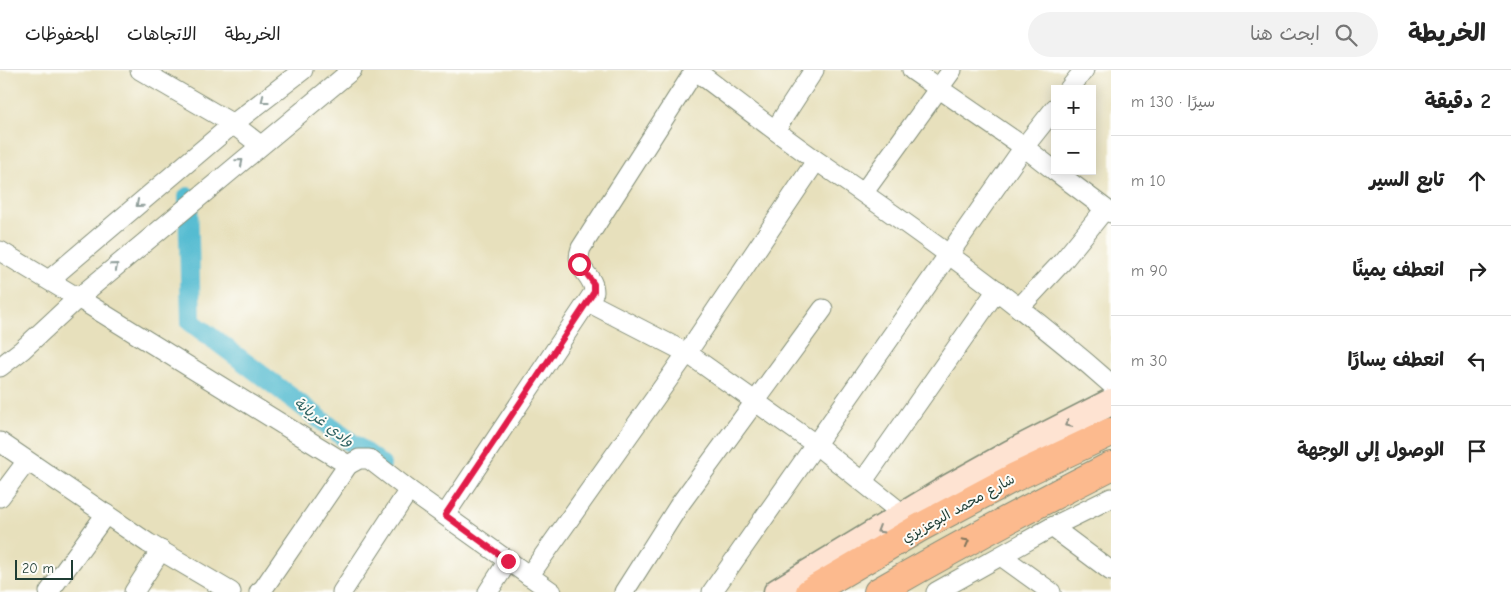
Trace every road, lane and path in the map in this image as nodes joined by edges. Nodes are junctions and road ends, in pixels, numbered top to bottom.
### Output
1 (140, 70) edge
2 (303, 70) edge
3 (352, 70) edge
4 (695, 70) edge
5 (814, 70) edge
6 (912, 70) edge
7 (952, 70) edge
8 (1084, 70) edge
9 (1073, 85) edge
10 (938, 88) junction
11 (1051, 113) edge
12 (234, 124) junction
13 (776, 130) junction
14 (260, 145) junction
15 (1024, 147) junction
16 (816, 161) junction
17 (1051, 168) edge
18 (1060, 175) edge
19 (864, 192) junction
20 (1108, 211) edge
21 (0, 251) edge
22 (948, 256) junction
23 (49, 280) junction
24 (997, 290) junction
25 (78, 298) junction
26 (588, 302) junction
27 (1019, 308) junction
28 (822, 309) dead end
29 (687, 353) junction
30 (0, 367) edge
31 (1111, 384) edge
32 (756, 401) junction
33 (1111, 402) edge
34 (1111, 432) edge
35 (0, 442) edge
36 (815, 444) junction
37 (27, 461) junction
38 (348, 465) junction
39 (1111, 466) edge
40 (863, 481) junction
41 (409, 490) junction
42 (0, 497) edge
43 (1111, 498) edge
44 (106, 514) junction
45 (445, 515) junction
46 (904, 516) junction
47 (1052, 526) junction
48 (161, 550) junction
49 (1000, 556) junction
50 (508, 561) junction
51 (932, 561) junction
52 (1111, 571) edge
53 (529, 576) junction
54 (950, 589) edge
55 (49, 592) edge
56 (134, 592) edge
57 (231, 592) edge
58 (259, 592) edge
59 (342, 592) edge
60 (488, 592) edge
61 (552, 592) edge
62 (624, 592) edge
63 (712, 592) edge
64 (777, 592) edge
65 (810, 592) edge
66 (878, 592) edge
67 (1051, 592) edge

1 - 12 street
2 -> 12 street
3 - 14 street
4 - 13 street
4 - 26 street
5 - 13 street
6 - 10 street
7 - 10 street
8 - 9 street
10 - 15 street
10 - 19 street
11 - 15 street
12 - 14 street
12 -> 23 street
13 - 16 street
25 -> 14 street
15 - 17 street
15 - 22 street
16 - 19 street
16 - 29 street
18 - 20 street
19 - 22 street
20 - 27 street
21 - 23 street
22 - 24 street
22 - 36 street
23 - 25 street
24 - 27 street
24 - 40 street
25 - 30 street
25 - 38 street
26 - 29 street
26 - 45 street
27 - 31 street
28 - 32 street
29 - 32 street
29 - 53 street
32 - 36 street
32 - 62 street
33 -> 46 main road
34 - 65 highway, شارع محمد البوعزيزي
35 - 37 street
36 - 40 street
36 - 63 street
37 - 42 street
37 - 44 street
38 - 41 street
38 - 58 street
51 -> 39 highway
40 - 46 street
41 - 45 street
41 - 59 street
43 - 47 street
44 - 48 street
44 - 55 street
45 - 50 street
46 -> 64 main road
47 - 49 street
47 - 52 street
48 - 56 street
48 - 57 street
49 - 54 street
49 - 67 street
50 - 53 street
50 - 60 street
51 - 54 street
51 - 66 highway
53 - 61 street

